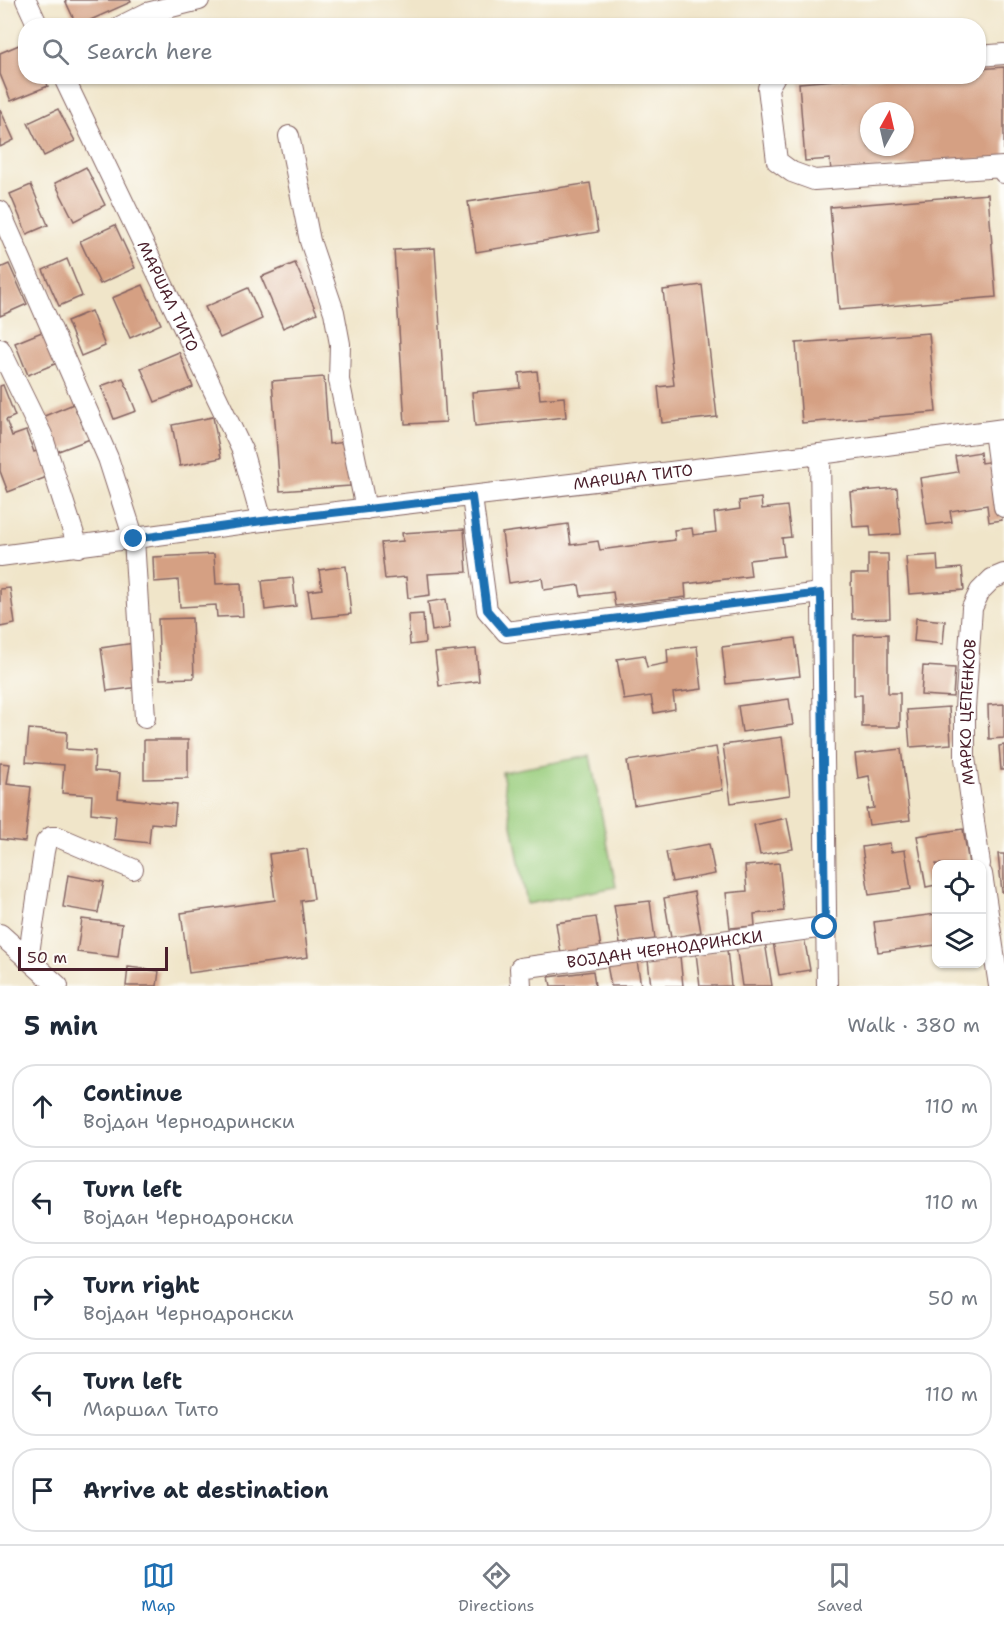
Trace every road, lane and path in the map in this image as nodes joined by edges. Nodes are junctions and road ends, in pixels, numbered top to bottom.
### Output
1 (26, 0) edge
2 (199, 0) edge
3 (145, 7) edge
4 (34, 18) edge
5 (131, 18) edge
6 (1004, 54) edge
7 (986, 55) edge
8 (67, 84) edge
9 (770, 84) edge
10 (289, 136) dead end
11 (1004, 169) edge
12 (0, 211) edge
13 (0, 349) edge
14 (999, 430) edge
15 (820, 454) junction
16 (472, 497) junction
17 (1004, 507) edge
18 (366, 509) junction
19 (262, 521) junction
20 (134, 539) junction
21 (78, 546) junction
22 (0, 556) edge
23 (1004, 574) edge
24 (821, 593) junction
25 (145, 718) dead end
26 (979, 860) edge
27 (133, 869) dead end
28 (986, 905) edge
29 (825, 927) junction
30 (0, 934) edge
31 (28, 960) junction
32 (58, 986) edge
33 (521, 986) edge
34 (827, 986) edge
35 (999, 986) edge

1 - 4 street
2 - 3 street
3 - 5 street
6 - 7 street
8 - 19 street, МАРШАЛ ТИТО
9 - 11 street
10 - 18 street
12 - 20 street
13 - 21 street
14 - 15 street, МАРШАЛ ТИТО
14 - 17 street
15 - 16 street, МАРШАЛ ТИТО
15 - 24 street
16 - 18 street, МАРШАЛ ТИТО
16 - 24 street
18 - 19 street, МАРШАЛ ТИТО
19 - 20 street, МАРШАЛ ТИТО
20 - 21 street, МАРШАЛ ТИТО
20 - 25 street
21 - 22 street, МАРШАЛ ТИТО
23 - 26 street, МАРКО ЦЕПЕНКОВ
24 - 29 street
27 - 31 street
28 - 35 street
29 - 33 street, ВОЈДАН ЧЕРНОДРИНСКИ
29 - 34 street
30 - 31 street
31 - 32 street

